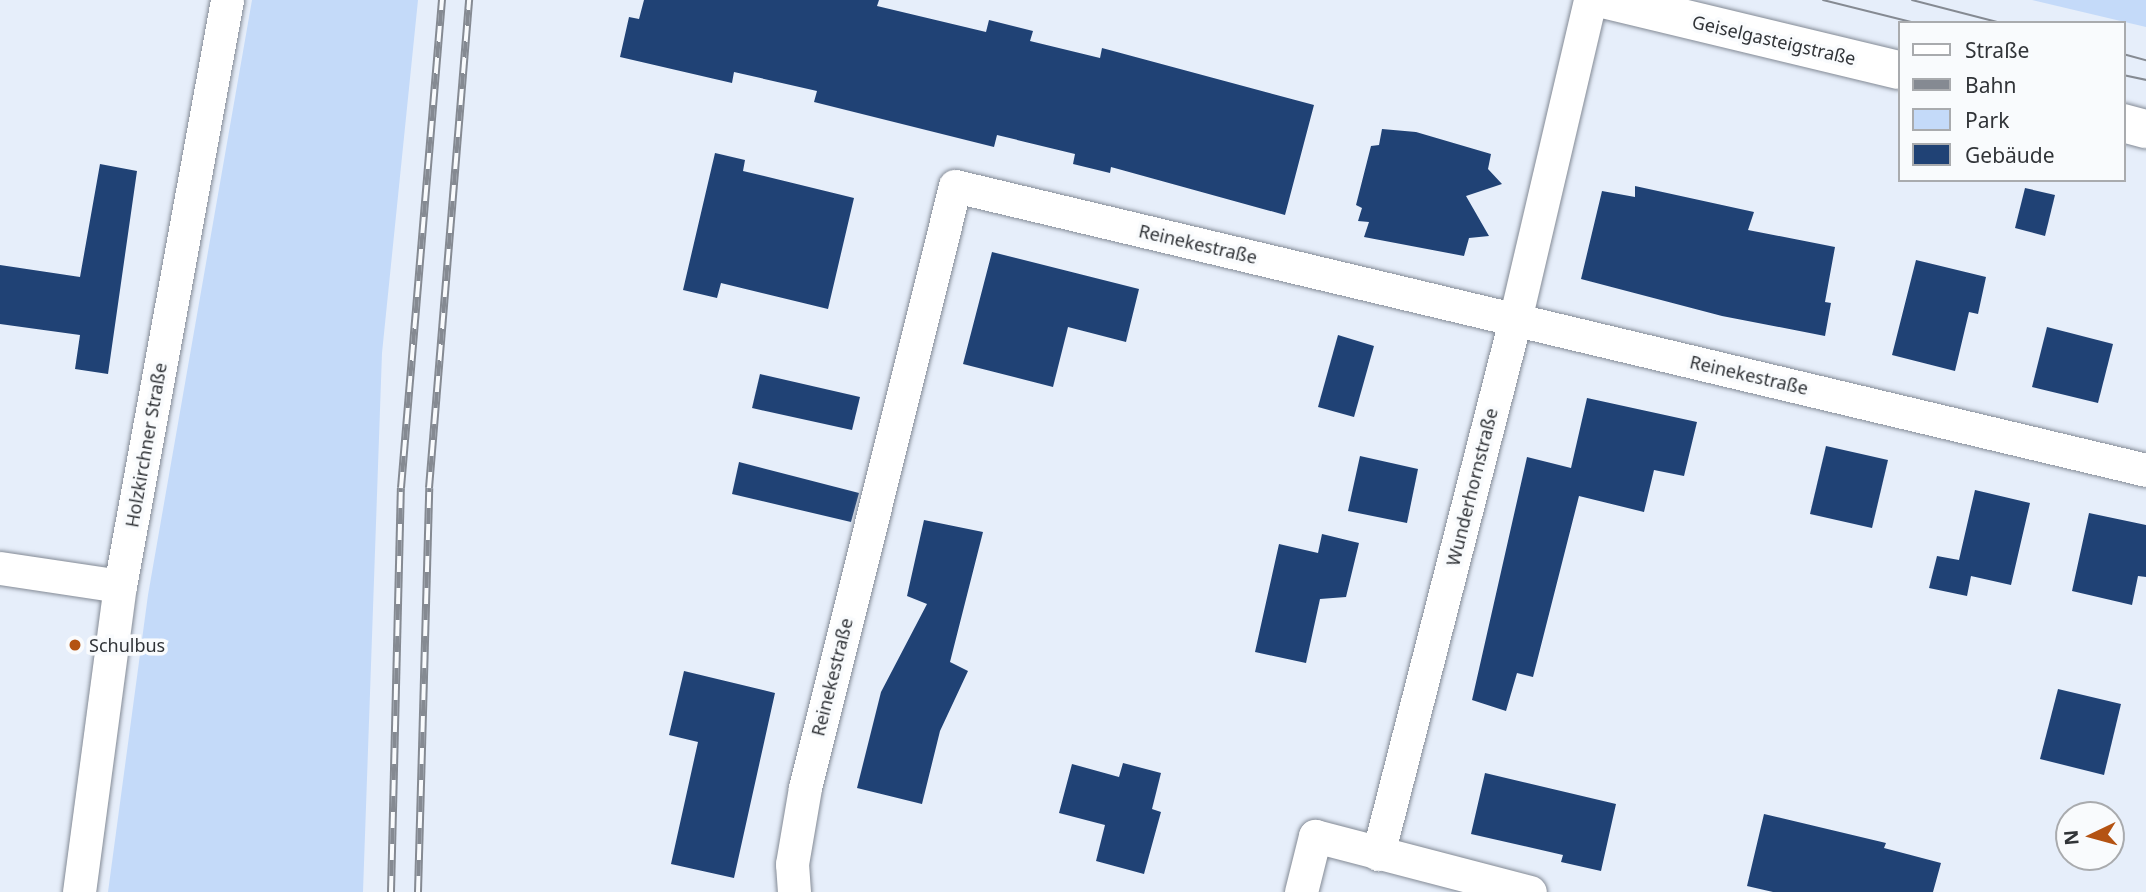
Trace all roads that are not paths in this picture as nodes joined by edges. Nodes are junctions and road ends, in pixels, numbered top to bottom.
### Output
1 (227, 0) edge
2 (1590, 0) edge
3 (1607, 0) edge
4 (1898, 70) edge
5 (2125, 124) edge
6 (2146, 129) edge
7 (1516, 320) junction
8 (2146, 470) edge
9 (0, 568) edge
10 (120, 586) junction
11 (1378, 853) junction
12 (79, 892) edge
13 (794, 892) edge
14 (1301, 892) edge
15 (1530, 892) edge

1 - 10 street, Holzkirchner Straße
2 - 7 street, Wunderhornstraße
3 - 4 main road, Geiselgasteigstraße
5 - 6 main road
7 - 8 street, Reinekestraße
7 - 11 street, Wunderhornstraße
7 - 13 street, Reinekestraße
9 - 10 street
10 - 12 street, Holzkirchner Straße
11 - 14 street
11 - 15 street

